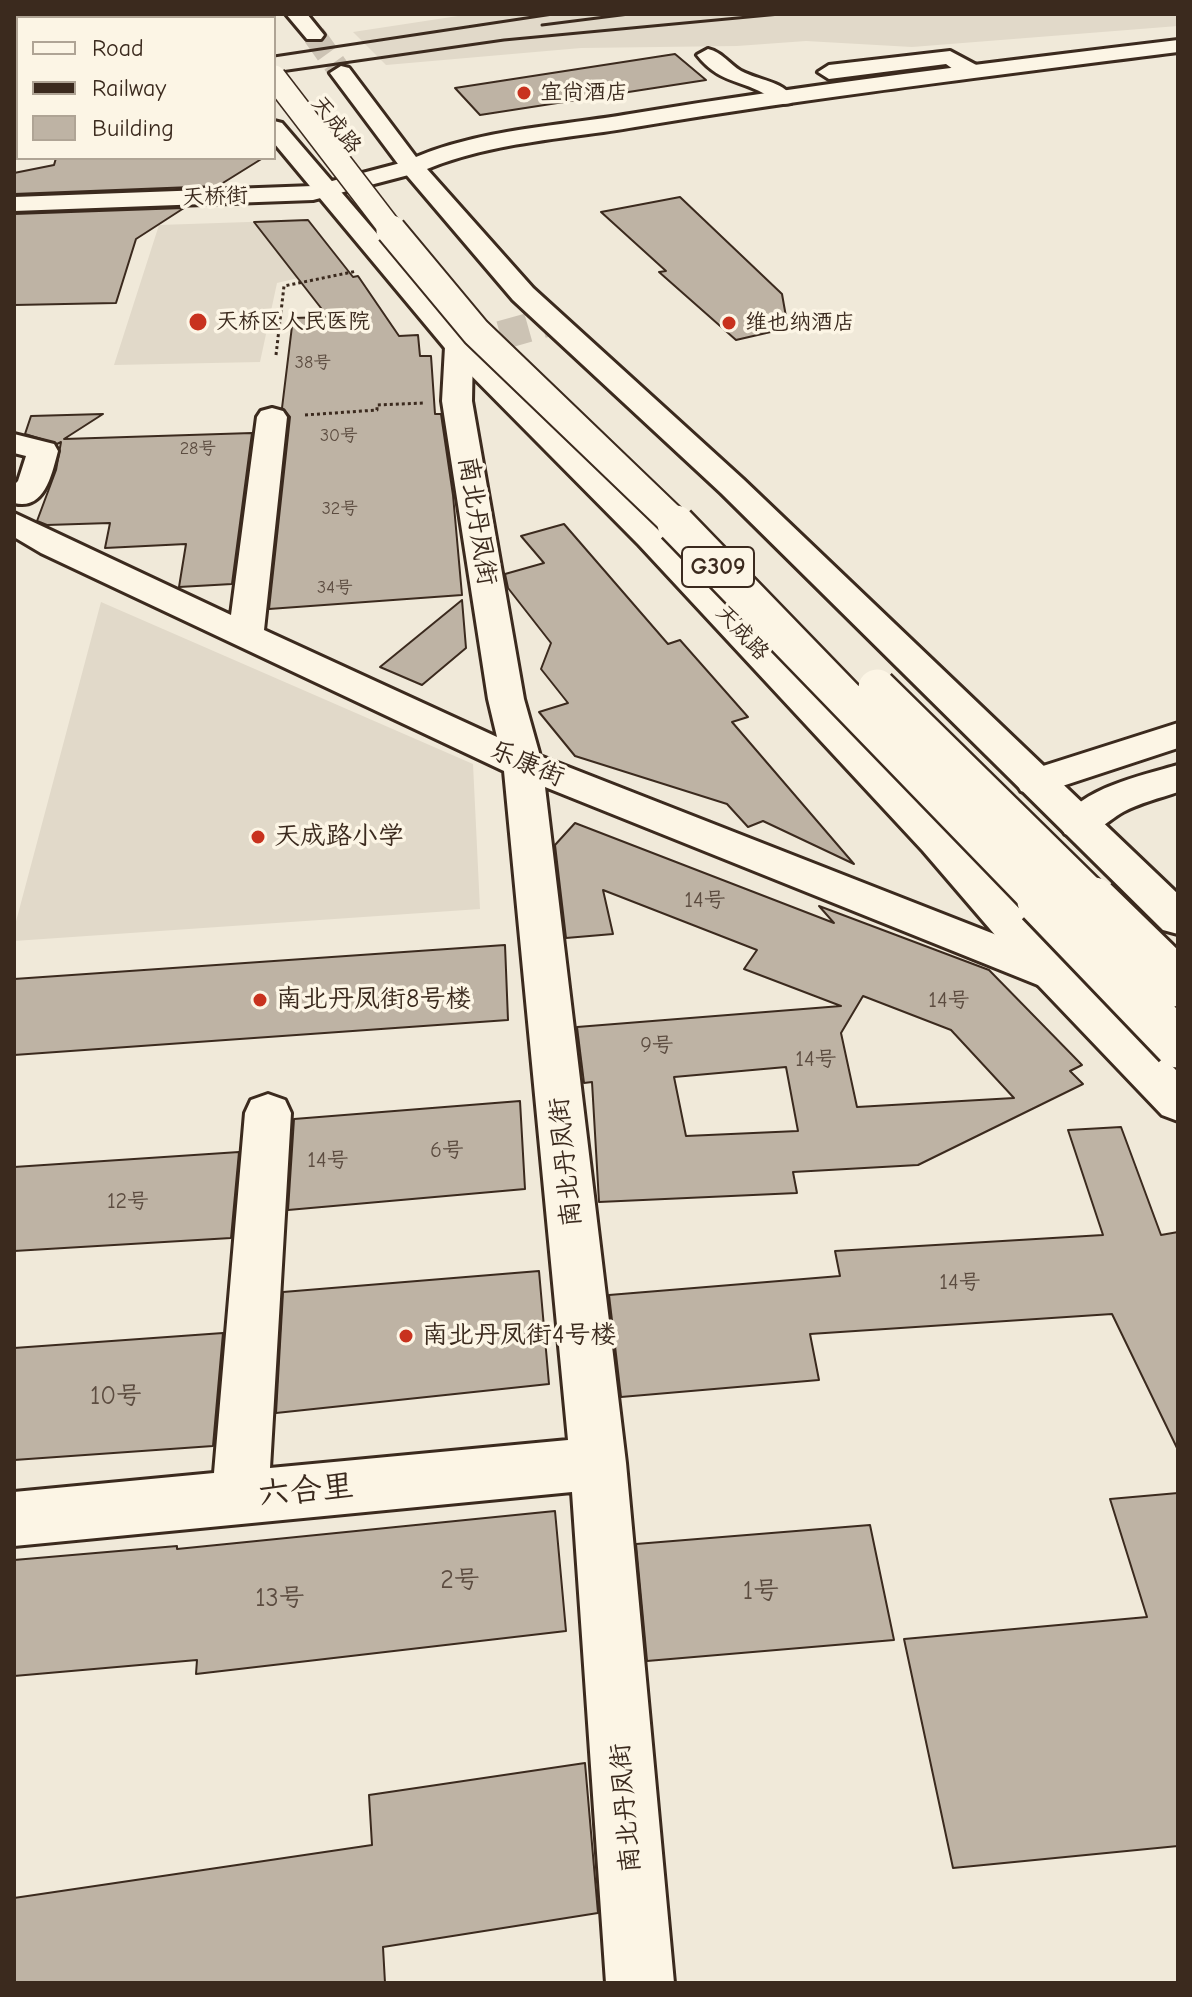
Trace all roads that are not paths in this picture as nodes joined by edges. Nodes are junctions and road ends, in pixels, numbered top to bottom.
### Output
1 (296, 14) edge
2 (314, 35) tunnel mouth
3 (1178, 46) edge
4 (276, 48) edge
5 (1178, 54) edge
6 (708, 55) dead end
7 (829, 72) dead end
8 (972, 72) junction
9 (341, 73) tunnel mouth
10 (276, 80) edge
11 (783, 98) junction
12 (276, 131) edge
13 (412, 167) junction
14 (325, 192) junction
15 (14, 204) edge
16 (459, 347) junction
17 (272, 417) road end
18 (14, 423) edge
19 (14, 433) edge
20 (14, 443) edge
21 (17, 509) edge
22 (246, 635) junction
23 (1178, 735) edge
24 (523, 764) junction
25 (1178, 778) edge
26 (1035, 782) junction
27 (1079, 824) junction
28 (1178, 919) edge
29 (1053, 974) junction
30 (1178, 983) edge
31 (1178, 1044) edge
32 (1178, 1102) edge
33 (268, 1113) dead end
34 (598, 1463) junction
35 (240, 1497) junction
36 (14, 1519) edge
37 (640, 1983) edge

1 - 2 main road
3 - 8 main road
4 - 30 main road, 天成路 / G309, bridge
5 - 13 main road
6 - 11 main road
7 - 8 main road
8 - 11 main road
9 - 13 main road, 天成路
10 - 31 main road, 天成路 / G309, bridge
11 - 13 main road
12 - 14 main road, 天成路
13 - 14 main road, 天桥街
13 - 26 main road, 天成路
14 - 15 main road, 天桥街
14 - 16 main road, 天成路
16 - 24 main road, 南北丹凤街
16 - 29 main road, 天成路
17 - 22 main road
18 - 19 main road
20 - 21 main road
21 - 22 main road, 乐康街
22 - 24 main road, 乐康街
23 - 26 main road
24 - 29 main road, 乐康街
24 - 34 main road, 南北丹凤街
25 - 27 main road
26 - 27 main road, 天成路
27 - 28 main road, 天成路
29 - 32 main road, 天成路
33 - 35 main road
34 - 35 main road, 六合里
34 - 37 main road, 南北丹凤街
35 - 36 main road, 六合里

